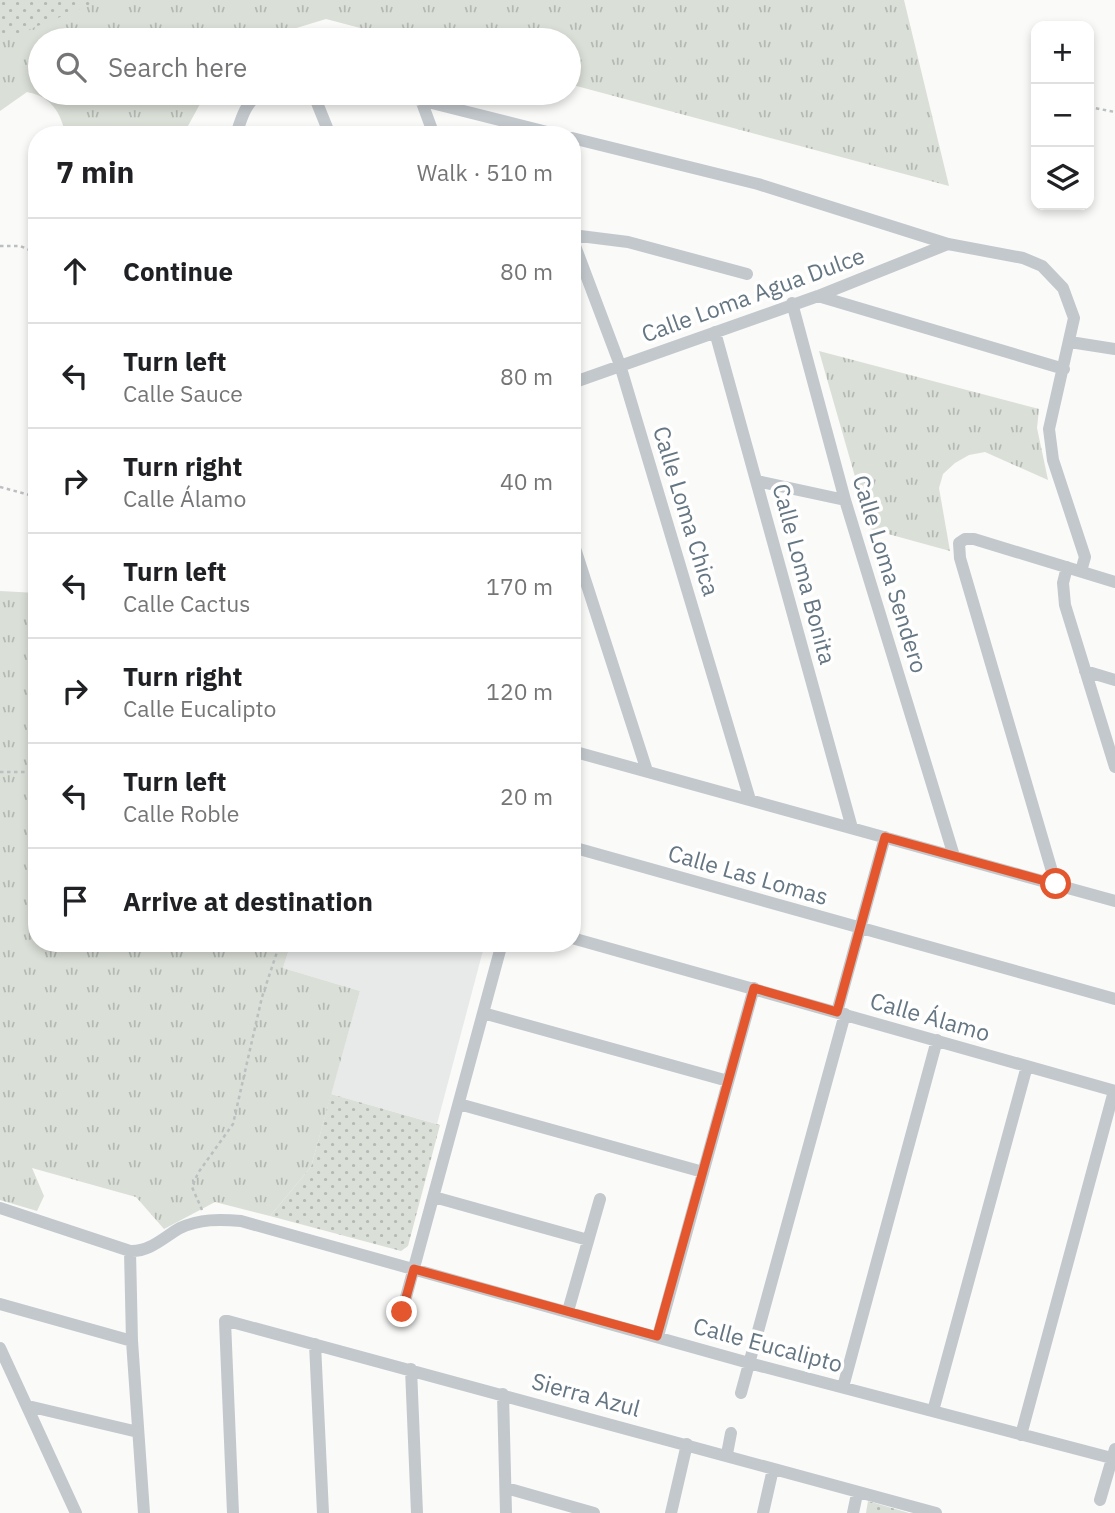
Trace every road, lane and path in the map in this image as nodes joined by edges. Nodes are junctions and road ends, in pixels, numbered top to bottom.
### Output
1 (250, 105) edge
2 (318, 105) edge
3 (423, 105) edge
4 (438, 105) edge
5 (1094, 108) edge
6 (1115, 112) edge
7 (239, 126) edge
8 (326, 126) edge
9 (431, 126) edge
10 (511, 126) edge
11 (581, 140) edge
12 (581, 237) edge
13 (948, 244) junction
14 (0, 246) edge
15 (28, 249) edge
16 (581, 260) edge
17 (747, 274) dead end
18 (818, 296) junction
19 (792, 303) junction
20 (715, 332) junction
21 (1070, 342) junction
22 (1115, 349) edge
23 (620, 365) junction
24 (1063, 369) junction
25 (581, 380) edge
26 (757, 481) junction
27 (0, 487) edge
28 (28, 495) edge
29 (845, 500) junction
30 (1067, 567) junction
31 (1081, 571) junction
32 (581, 575) edge
33 (1115, 582) edge
34 (1085, 671) junction
35 (1115, 680) edge
36 (581, 753) edge
37 (1115, 767) edge
38 (647, 771) junction
39 (0, 772) edge
40 (28, 772) edge
41 (750, 800) junction
42 (852, 828) junction
43 (885, 837) junction
44 (581, 850) edge
45 (954, 856) junction
46 (1056, 884) junction
47 (1115, 901) edge
48 (860, 928) junction
49 (581, 940) edge
50 (277, 952) edge
51 (500, 952) edge
52 (754, 988) junction
53 (1115, 999) edge
54 (483, 1013) junction
55 (841, 1013) junction
56 (937, 1040) junction
57 (1027, 1066) junction
58 (728, 1081) junction
59 (1114, 1091) edge
60 (459, 1104) junction
61 (703, 1172) junction
62 (434, 1197) junction
63 (600, 1199) dead end
64 (0, 1208) edge
65 (208, 1219) junction
66 (588, 1240) junction
67 (130, 1251) junction
68 (414, 1269) junction
69 (0, 1304) edge
70 (568, 1311) junction
71 (402, 1312) dead end
72 (657, 1336) junction
73 (132, 1341) junction
74 (315, 1344) junction
75 (0, 1348) edge
76 (749, 1363) junction
77 (411, 1369) junction
78 (843, 1387) junction
79 (741, 1393) dead end
80 (503, 1394) junction
81 (28, 1406) junction
82 (933, 1411) junction
83 (138, 1432) junction
84 (731, 1433) dead end
85 (1021, 1435) junction
86 (687, 1444) junction
87 (727, 1454) junction
88 (1114, 1456) edge
89 (773, 1469) junction
90 (506, 1488) junction
91 (857, 1494) junction
92 (1100, 1500) dead end
93 (76, 1513) edge
94 (144, 1513) edge
95 (233, 1513) edge
96 (323, 1513) edge
97 (417, 1513) edge
98 (506, 1513) edge
99 (594, 1513) edge
100 (671, 1513) edge
101 (763, 1513) edge
102 (853, 1513) edge
103 (936, 1513) edge

1 - 7 street
2 - 8 street
3 - 9 street
4 - 10 street
5 - 6 path
11 - 13 street
12 - 17 street
13 - 18 street, Calle Loma Agua Dulce
13 - 21 street
14 - 15 path
16 - 23 street, Calle Loma Chica
18 - 19 street, Calle Loma Agua Dulce
18 - 24 street
19 - 20 street, Calle Loma Agua Dulce
19 - 29 street, Calle Loma Sendero
20 - 23 street, Calle Loma Agua Dulce
20 - 26 street, Calle Loma Bonita
21 - 22 street
21 - 24 street
23 - 25 street, Calle Loma Agua Dulce
23 - 41 street, Calle Loma Chica
24 - 31 street
26 - 29 street
26 - 42 street, Calle Loma Bonita
27 - 28 path
29 - 45 street, Calle Loma Sendero
30 - 31 street
30 - 34 street
30 - 46 street
31 - 33 street
32 - 38 street
34 - 35 street
34 - 37 street
36 - 38 street
38 - 41 street
39 - 40 path
41 - 42 street
42 - 43 street
43 - 45 street
43 - 48 street
44 - 48 street, Calle Las Lomas
45 - 46 street
46 - 47 street
48 - 53 street, Calle Las Lomas
48 - 55 street
49 - 52 street, Calle Álamo
50 - 65 path
51 - 54 street
52 - 55 street, Calle Álamo
52 - 58 street
54 - 58 street
54 - 60 street
55 - 56 street, Calle Álamo
55 - 76 street
56 - 57 street, Calle Álamo
56 - 78 street
57 - 59 street, Calle Álamo
57 - 82 street
58 - 61 street
59 - 85 street
60 - 61 street
60 - 62 street
61 - 72 street
62 - 66 street
62 - 68 street
63 - 66 street
64 - 67 street
65 - 67 street, Calle Eucalipto
65 - 68 street, Calle Eucalipto
66 - 70 street
67 - 73 street
68 - 70 street, Calle Eucalipto
68 - 71 street
69 - 73 street
70 - 72 street, Calle Eucalipto
72 - 76 street, Calle Eucalipto
73 - 83 street
74 - 77 street, Sierra Azul
74 - 95 street, Sierra Azul
74 - 96 street
75 - 81 street
76 - 78 street, Calle Eucalipto
76 - 79 street
77 - 80 street, Sierra Azul
77 - 97 street
78 - 82 street, Calle Eucalipto
80 - 86 street, Sierra Azul
80 - 90 street
81 - 83 street
81 - 93 street
82 - 85 street, Calle Eucalipto
83 - 94 street
84 - 87 street
85 - 88 street, Calle Eucalipto
86 - 87 street, Sierra Azul
86 - 100 street
87 - 89 street, Sierra Azul
88 - 92 street
89 - 91 street, Sierra Azul
89 - 101 street
90 - 98 street
90 - 99 street
91 - 102 street
91 - 103 street, Sierra Azul

